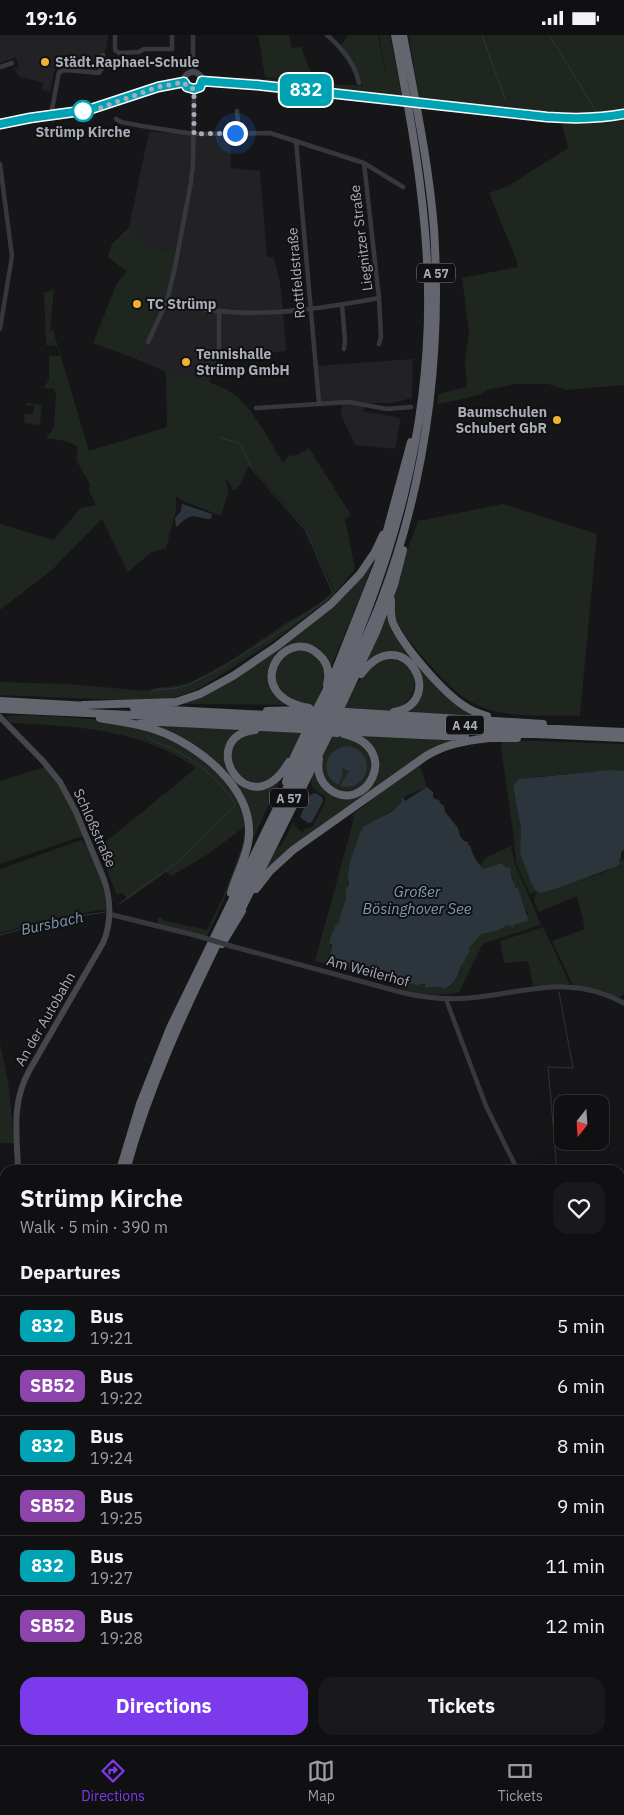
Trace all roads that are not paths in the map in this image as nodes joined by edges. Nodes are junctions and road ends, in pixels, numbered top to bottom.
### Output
1 (115, 35) edge
2 (172, 35) edge
3 (193, 35) edge
4 (327, 35) edge
5 (395, 35) edge
6 (403, 35) edge
7 (103, 55) dead end
8 (12, 63) dead end
9 (0, 67) edge
10 (193, 71) junction
11 (205, 81) junction
12 (184, 82) junction
13 (359, 83) dead end
14 (194, 89) junction
15 (237, 111) dead end
16 (624, 114) edge
17 (51, 115) junction
18 (116, 119) dead end
19 (0, 124) edge
20 (239, 133) junction
21 (194, 134) junction
22 (296, 141) junction
23 (364, 163) junction
24 (0, 164) edge
25 (403, 187) dead end
26 (379, 298) junction
27 (167, 301) junction
28 (342, 305) junction
29 (311, 310) junction
30 (218, 311) junction
31 (0, 329) edge
32 (148, 341) dead end
33 (379, 344) dead end
34 (344, 349) dead end
35 (219, 358) dead end
36 (319, 403) junction
37 (411, 407) dead end
38 (256, 408) dead end
39 (420, 411) junction
40 (393, 512) junction
41 (404, 533) junction
42 (392, 591) junction
43 (349, 690) junction
44 (325, 694) junction
45 (5, 704) edge
46 (84, 705) junction
47 (0, 709) edge
48 (46, 711) junction
49 (376, 713) junction
50 (0, 717) edge
51 (306, 718) junction
52 (100, 719) junction
53 (506, 721) junction
54 (341, 724) junction
55 (268, 728) junction
56 (586, 731) junction
57 (624, 732) edge
58 (579, 736) junction
59 (490, 738) junction
60 (624, 738) edge
61 (303, 739) junction
62 (324, 745) junction
63 (276, 810) junction
64 (227, 909) junction
65 (109, 914) junction
66 (239, 914) junction
67 (192, 995) junction
68 (447, 1003) dead end
69 (624, 1003) edge
70 (18, 1165) edge
71 (122, 1165) edge
72 (128, 1165) edge
73 (516, 1165) edge

1 - 2 street
3 - 10 street
4 - 13 street
5 - 39 highway, A 57
6 - 41 highway, A 57
7 - 17 street
8 - 9 street
10 - 11 main road
10 - 12 main road
11 - 14 main road
11 - 16 main road, bridge
12 - 14 main road
12 - 17 main road
14 - 21 street
15 - 20 street
17 - 19 main road
18 - 21 street
20 - 21 street
20 - 22 street
21 - 27 street
22 - 23 street
22 - 29 street, Rottfeldstraße
23 - 25 street
23 - 26 street, Liegnitzer Straße
24 - 31 street
26 - 28 street, Liegnitzer Straße
26 - 33 street
27 - 30 street, Liegnitzer Straße
27 - 32 street
28 - 29 street, Liegnitzer Straße
28 - 34 street
29 - 30 street, Liegnitzer Straße
29 - 36 street, Rottfeldstraße
30 - 35 street
36 - 37 street
36 - 38 street
39 - 40 highway
39 - 63 highway, A 57
40 - 44 highway
40 - 46 highway
41 - 42 highway
41 - 67 highway, A 57
42 - 43 highway
42 - 53 highway
43 - 49 highway
43 - 62 highway
44 - 51 highway
44 - 61 highway
45 - 46 highway, A 44
45 - 47 highway, A 44
45 - 48 highway, A 44
46 - 51 highway, A 44
48 - 51 highway, A 44
48 - 52 highway
49 - 53 highway
49 - 54 highway
50 - 65 main road, Schloßstraße
51 - 54 highway, A 44, bridge
51 - 54 highway, bridge
51 - 54 highway, bridge
51 - 55 highway
52 - 55 highway
52 - 64 highway
53 - 56 highway
54 - 56 highway, A 44
54 - 58 highway, A 44
54 - 59 highway
54 - 62 highway
55 - 61 highway
56 - 57 highway, A 44
58 - 59 highway
58 - 60 highway, A 44
59 - 66 highway
61 - 63 highway
62 - 66 highway
63 - 64 highway, A 57
64 - 71 highway, A 57
65 - 69 street, Am Weilerhof, bridge
65 - 70 main road, An der Autobahn
66 - 67 highway
67 - 72 highway, A 57
68 - 73 street

